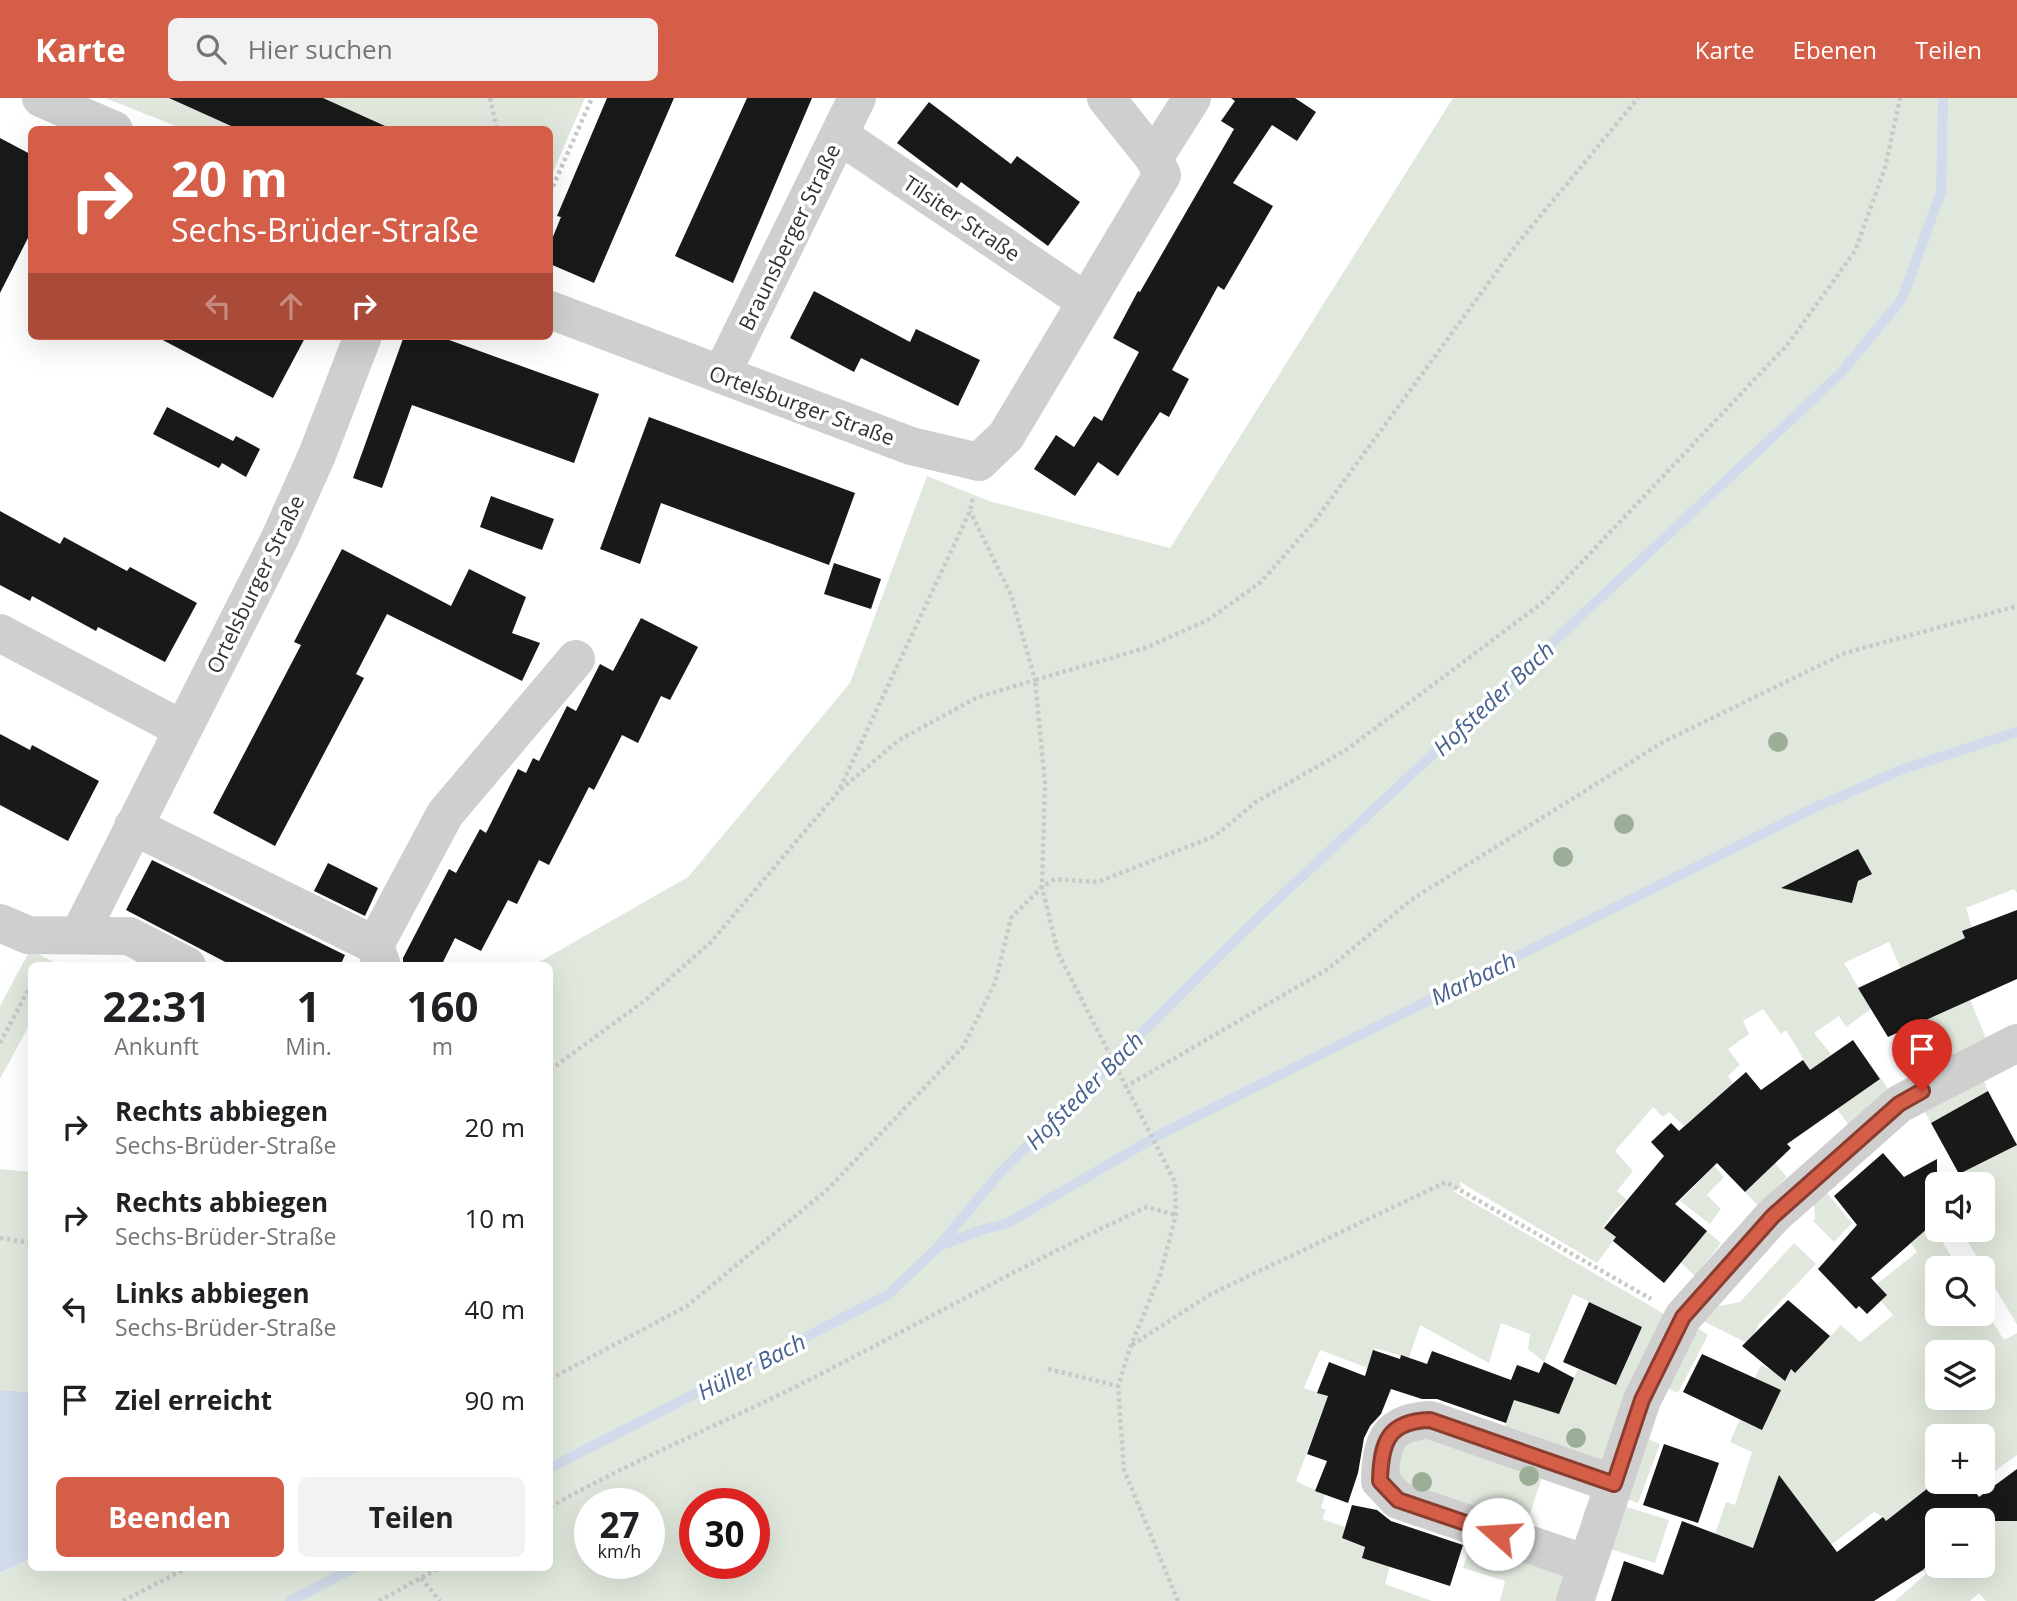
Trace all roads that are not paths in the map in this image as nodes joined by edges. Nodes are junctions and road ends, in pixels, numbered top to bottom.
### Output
1 (41, 98) edge
2 (857, 98) edge
3 (1106, 98) edge
4 (1192, 98) edge
5 (105, 126) edge
6 (839, 135) junction
7 (1154, 158) junction
8 (1086, 302) junction
9 (553, 311) edge
10 (361, 340) edge
11 (721, 375) junction
12 (0, 633) edge
13 (576, 659) dead end
14 (182, 729) junction
15 (133, 826) junction
16 (0, 923) edge
17 (79, 934) junction
18 (379, 956) edge
19 (179, 962) edge
20 (2017, 1043) edge
21 (1614, 1484) junction
22 (1587, 1564) junction
23 (1574, 1601) edge

1 - 5 street
2 - 6 street, Braunsberger Straße
3 - 7 street
4 - 7 street
6 - 8 street, Tilsiter Straße
6 - 11 street, Braunsberger Straße
7 - 8 street
8 - 11 street, Ortelsburger Straße
9 - 11 street, Ortelsburger Straße
10 - 14 street, Ortelsburger Straße
12 - 14 street
13 - 18 street
14 - 15 street, Ortelsburger Straße
15 - 17 street, Ortelsburger Straße
15 - 18 street
16 - 17 street
17 - 19 street
20 - 21 street
21 - 22 street
21 - 22 street
22 - 23 street

